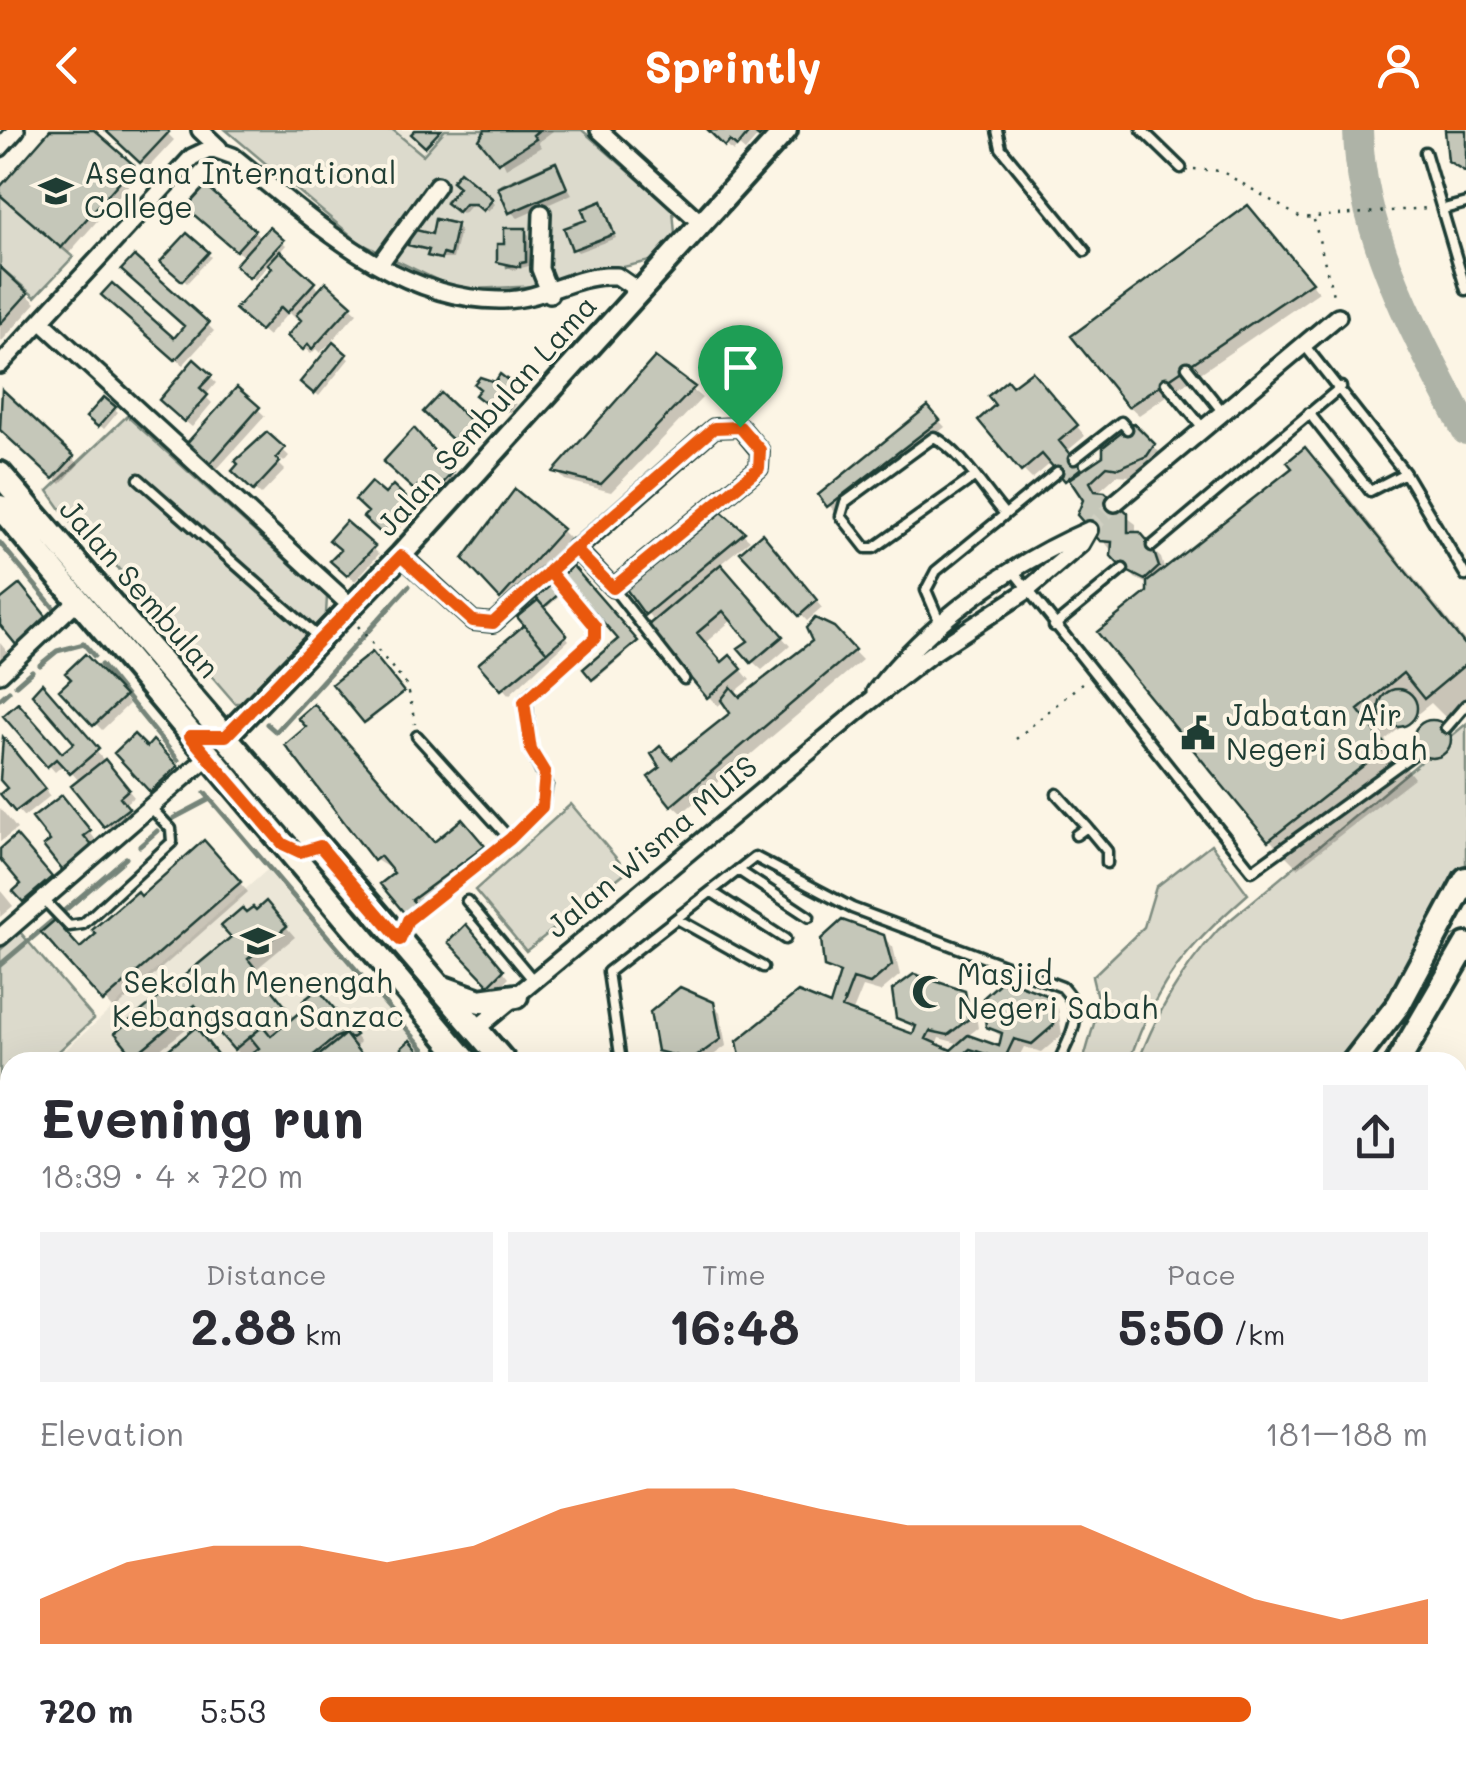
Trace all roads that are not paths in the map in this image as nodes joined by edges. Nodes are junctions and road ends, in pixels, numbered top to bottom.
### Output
1 (16, 130) edge
2 (200, 130) edge
3 (599, 130) edge
4 (786, 130) edge
5 (997, 130) edge
6 (1142, 130) edge
7 (0, 148) edge
8 (219, 148) junction
9 (1426, 152) dead end
10 (1181, 168) road end
11 (438, 185) dead end
12 (1466, 203) edge
13 (1444, 208) junction
14 (542, 213) dead end
15 (702, 224) junction
16 (1085, 251) dead end
17 (379, 265) junction
18 (1466, 290) edge
19 (639, 291) junction
20 (550, 294) junction
21 (1338, 316) road end
22 (41, 320) junction
23 (1305, 346) junction
24 (0, 366) edge
25 (1187, 367) dead end
26 (1166, 383) dead end
27 (1341, 387) junction
28 (1222, 411) junction
29 (1309, 413) junction
30 (1203, 428) junction
31 (1127, 429) dead end
32 (1074, 459) dead end
33 (1056, 472) dead end
34 (0, 474) edge
35 (1405, 474) junction
36 (974, 477) junction
37 (139, 479) dead end
38 (1115, 503) tunnel mouth
39 (0, 508) edge
40 (1004, 513) junction
41 (1152, 546) dead end
42 (574, 548) junction
43 (401, 556) junction
44 (1123, 569) dead end
45 (549, 571) junction
46 (1014, 572) junction
47 (1466, 576) edge
48 (613, 588) junction
49 (1025, 592) junction
50 (78, 600) junction
51 (352, 607) junction
52 (941, 625) junction
53 (1054, 626) junction
54 (322, 640) junction
55 (0, 674) edge
56 (684, 678) dead end
57 (1466, 705) edge
58 (864, 706) junction
59 (1446, 728) dead end
60 (190, 736) junction
61 (226, 736) junction
62 (417, 736) road end
63 (1418, 750) dead end
64 (209, 756) junction
65 (228, 777) junction
66 (1057, 794) dead end
67 (152, 809) junction
68 (1087, 827) junction
69 (1076, 835) dead end
70 (510, 839) junction
71 (304, 848) junction
72 (1107, 863) dead end
73 (738, 870) junction
74 (1466, 882) edge
75 (712, 892) junction
76 (44, 900) junction
77 (467, 901) dead end
78 (810, 918) dead end
79 (679, 920) junction
80 (0, 936) edge
81 (400, 940) junction
82 (785, 940) dead end
83 (1466, 945) edge
84 (762, 967) dead end
85 (399, 982) junction
86 (436, 984) junction
87 (525, 988) junction
88 (433, 1024) junction
89 (475, 1030) junction
90 (458, 1052) edge
91 (478, 1052) edge
92 (495, 1052) edge
93 (616, 1052) edge
94 (1063, 1052) edge
95 (1362, 1052) edge
96 (1409, 1052) edge

1 - 7 street
2 - 8 street
3 - 15 street
4 - 15 street, Jalan Sembulan Lama
5 - 16 lane
6 - 10 lane
8 - 17 street
8 - 22 street
9 - 13 lane
11 - 17 street
12 - 13 lane
13 - 18 lane
14 - 20 street
15 - 19 street, Jalan Sembulan Lama
17 - 20 street
19 - 20 street
19 - 43 street, Jalan Sembulan Lama
21 - 23 street
22 - 24 street
22 - 51 street
23 - 27 lane
23 - 28 street
25 - 28 lane
26 - 30 lane
27 - 29 lane
27 - 35 lane
28 - 30 street
29 - 35 lane
29 - 41 lane
30 - 38 street
31 - 32 lane
33 - 40 lane
34 - 61 main road, Jalan Sembulan
35 - 47 lane
36 - 36 lane
36 - 40 lane
37 - 54 lane
39 - 50 main road, Jalan Sembulan
40 - 52 lane
42 - 45 street
42 - 48 street
42 - 48 street
43 - 45 street
43 - 51 street, Jalan Sembulan Lama
44 - 53 lane
45 - 70 lane
46 - 49 lane
46 - 49 street
46 - 52 street
48 - 56 lane
49 - 53 lane
49 - 58 street
50 - 55 street
50 - 60 main road, Jalan Sembulan
51 - 54 street, Jalan Sembulan Lama
52 - 58 street
53 - 63 lane
54 - 61 street, Jalan Sembulan Lama
57 - 59 lane
58 - 87 street, Jalan Wisma MUIS
60 - 61 main road
60 - 64 main road, Jalan Sembulan
61 - 65 main road
61 - 71 main road, Jalan Sembulan
62 - 70 lane
64 - 65 main road, Jalan Sembulan
64 - 67 street
65 - 71 main road, Jalan Sembulan
66 - 68 lane
67 - 76 street
67 - 76 lane
68 - 69 lane
68 - 72 lane
70 - 81 lane
71 - 81 main road, Jalan Sembulan
71 - 85 main road, Jalan Sembulan
73 - 75 lane
73 - 78 lane
73 - 94 lane
74 - 95 main road
75 - 79 lane
75 - 82 lane
76 - 80 street
77 - 87 lane
79 - 84 lane
79 - 93 lane
81 - 85 main road
81 - 86 main road, Jalan Sembulan
83 - 96 main road
85 - 88 main road, Jalan Sembulan
86 - 87 main road
86 - 89 main road, Jalan Sembulan
87 - 89 street, Jalan Wisma MUIS
88 - 89 main road
88 - 90 main road, Jalan Sembulan
89 - 91 main road
89 - 92 main road, Jalan Sembulan

